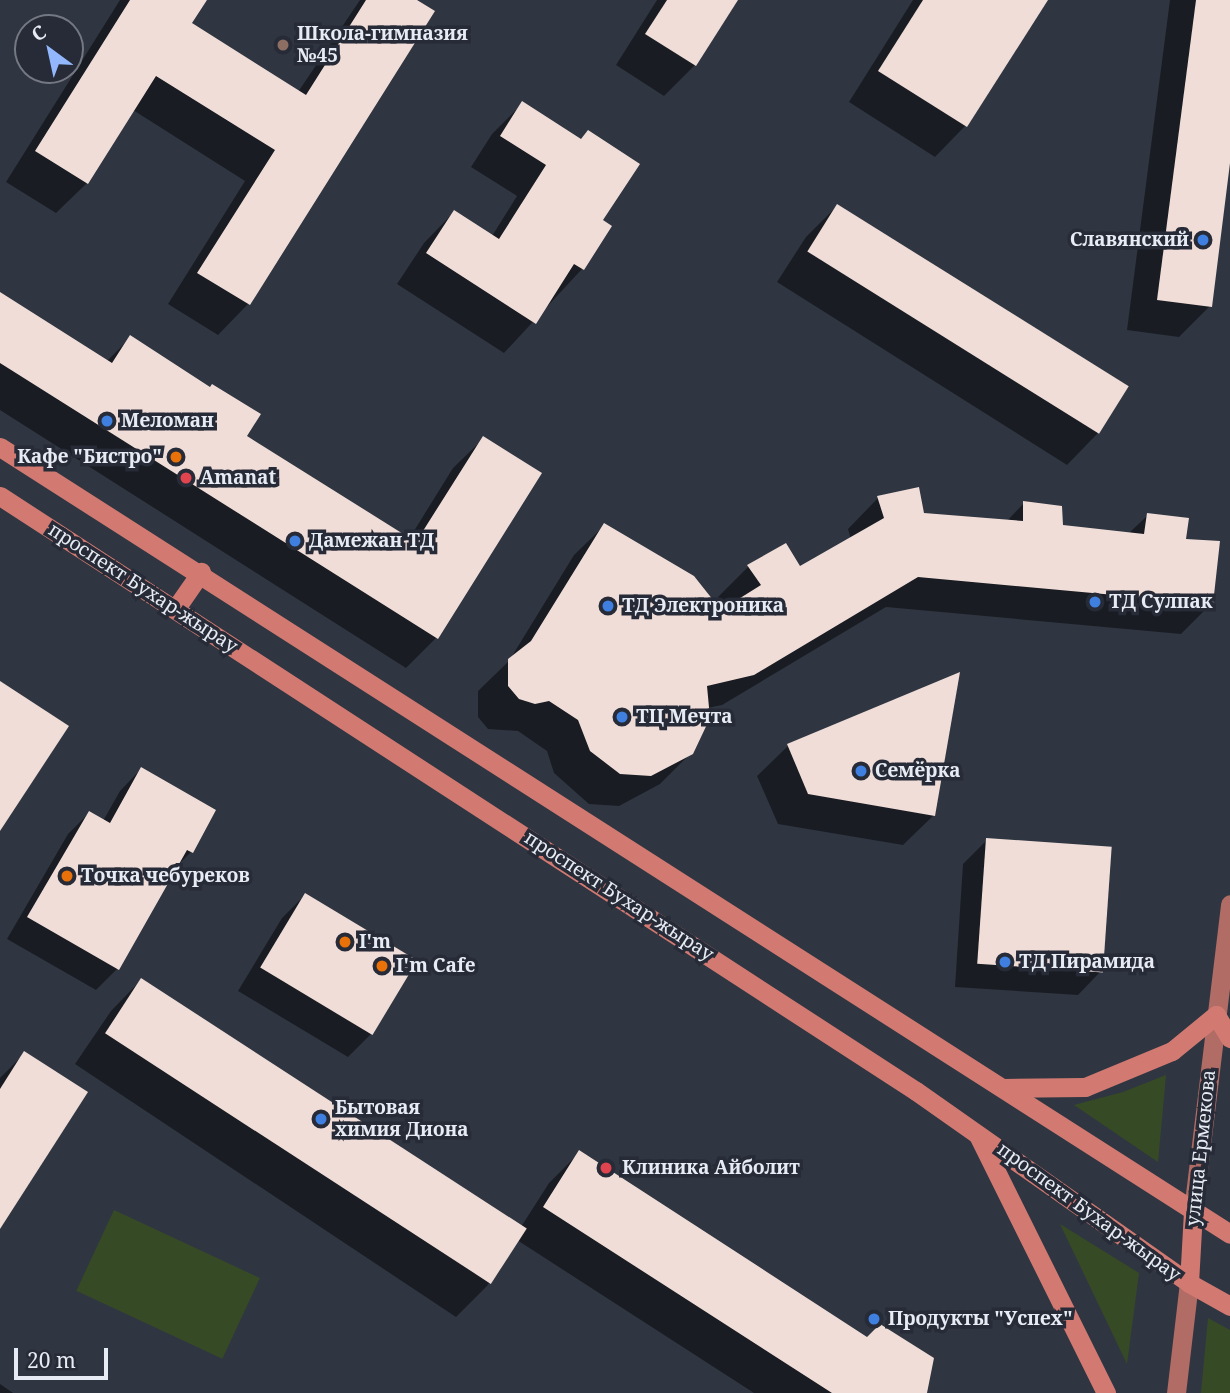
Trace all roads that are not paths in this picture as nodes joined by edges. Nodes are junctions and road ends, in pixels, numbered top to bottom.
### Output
1 (0, 447) edge
2 (0, 496) edge
3 (201, 572) junction
4 (176, 608) junction
5 (1230, 904) edge
6 (1216, 1015) junction
7 (1230, 1038) edge
8 (1002, 1088) junction
9 (976, 1130) junction
10 (1193, 1211) junction
11 (1230, 1234) edge
12 (1189, 1283) junction
13 (1230, 1306) edge
14 (1105, 1393) edge
15 (1176, 1393) edge

1 - 3 main road
2 - 4 main road, проспект Бухар-жырау
3 - 4 main road
3 - 8 main road
4 - 9 main road, проспект Бухар-жырау
5 - 6 main road, улица Ермекова
6 - 7 main road
6 - 8 main road
6 - 10 main road, улица Ермекова
8 - 10 main road
9 - 12 main road, проспект Бухар-жырау
9 - 14 main road
10 - 11 main road
10 - 12 main road, улица Ермекова
12 - 13 main road, проспект Бухар-жырау
12 - 15 main road, улица Ермекова

